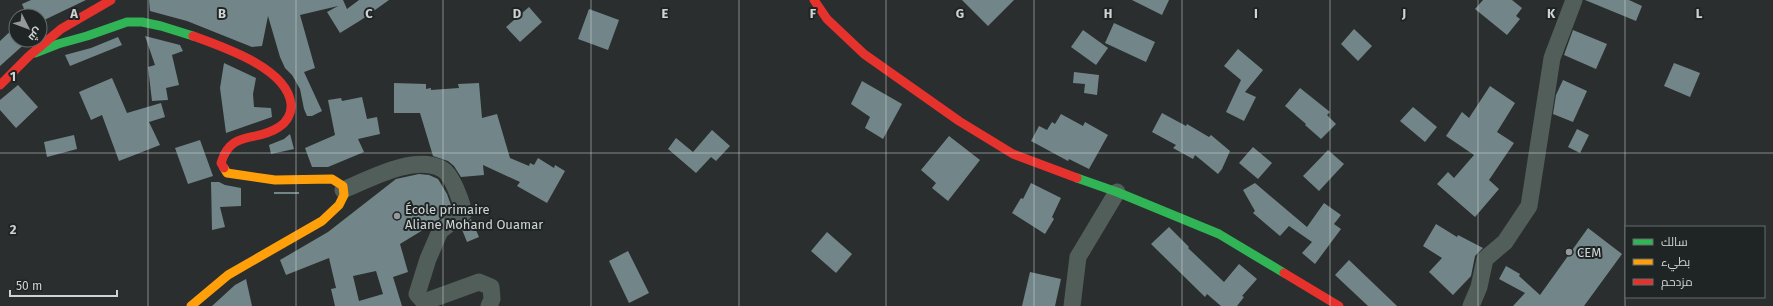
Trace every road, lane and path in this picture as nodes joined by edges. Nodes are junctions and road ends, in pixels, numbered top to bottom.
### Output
1 (111, 0) edge
2 (814, 0) edge
3 (1574, 0) edge
4 (29, 56) junction
5 (0, 85) edge
6 (343, 190) junction
7 (1117, 192) junction
8 (191, 306) edge
9 (489, 306) edge
10 (1072, 306) edge
11 (1339, 306) edge
12 (1471, 306) edge

1 - 4 main road
2 - 7 main road
3 - 12 street
4 - 5 main road
4 - 6 main road
6 - 8 main road
6 - 9 street
7 - 10 street
7 - 11 main road

